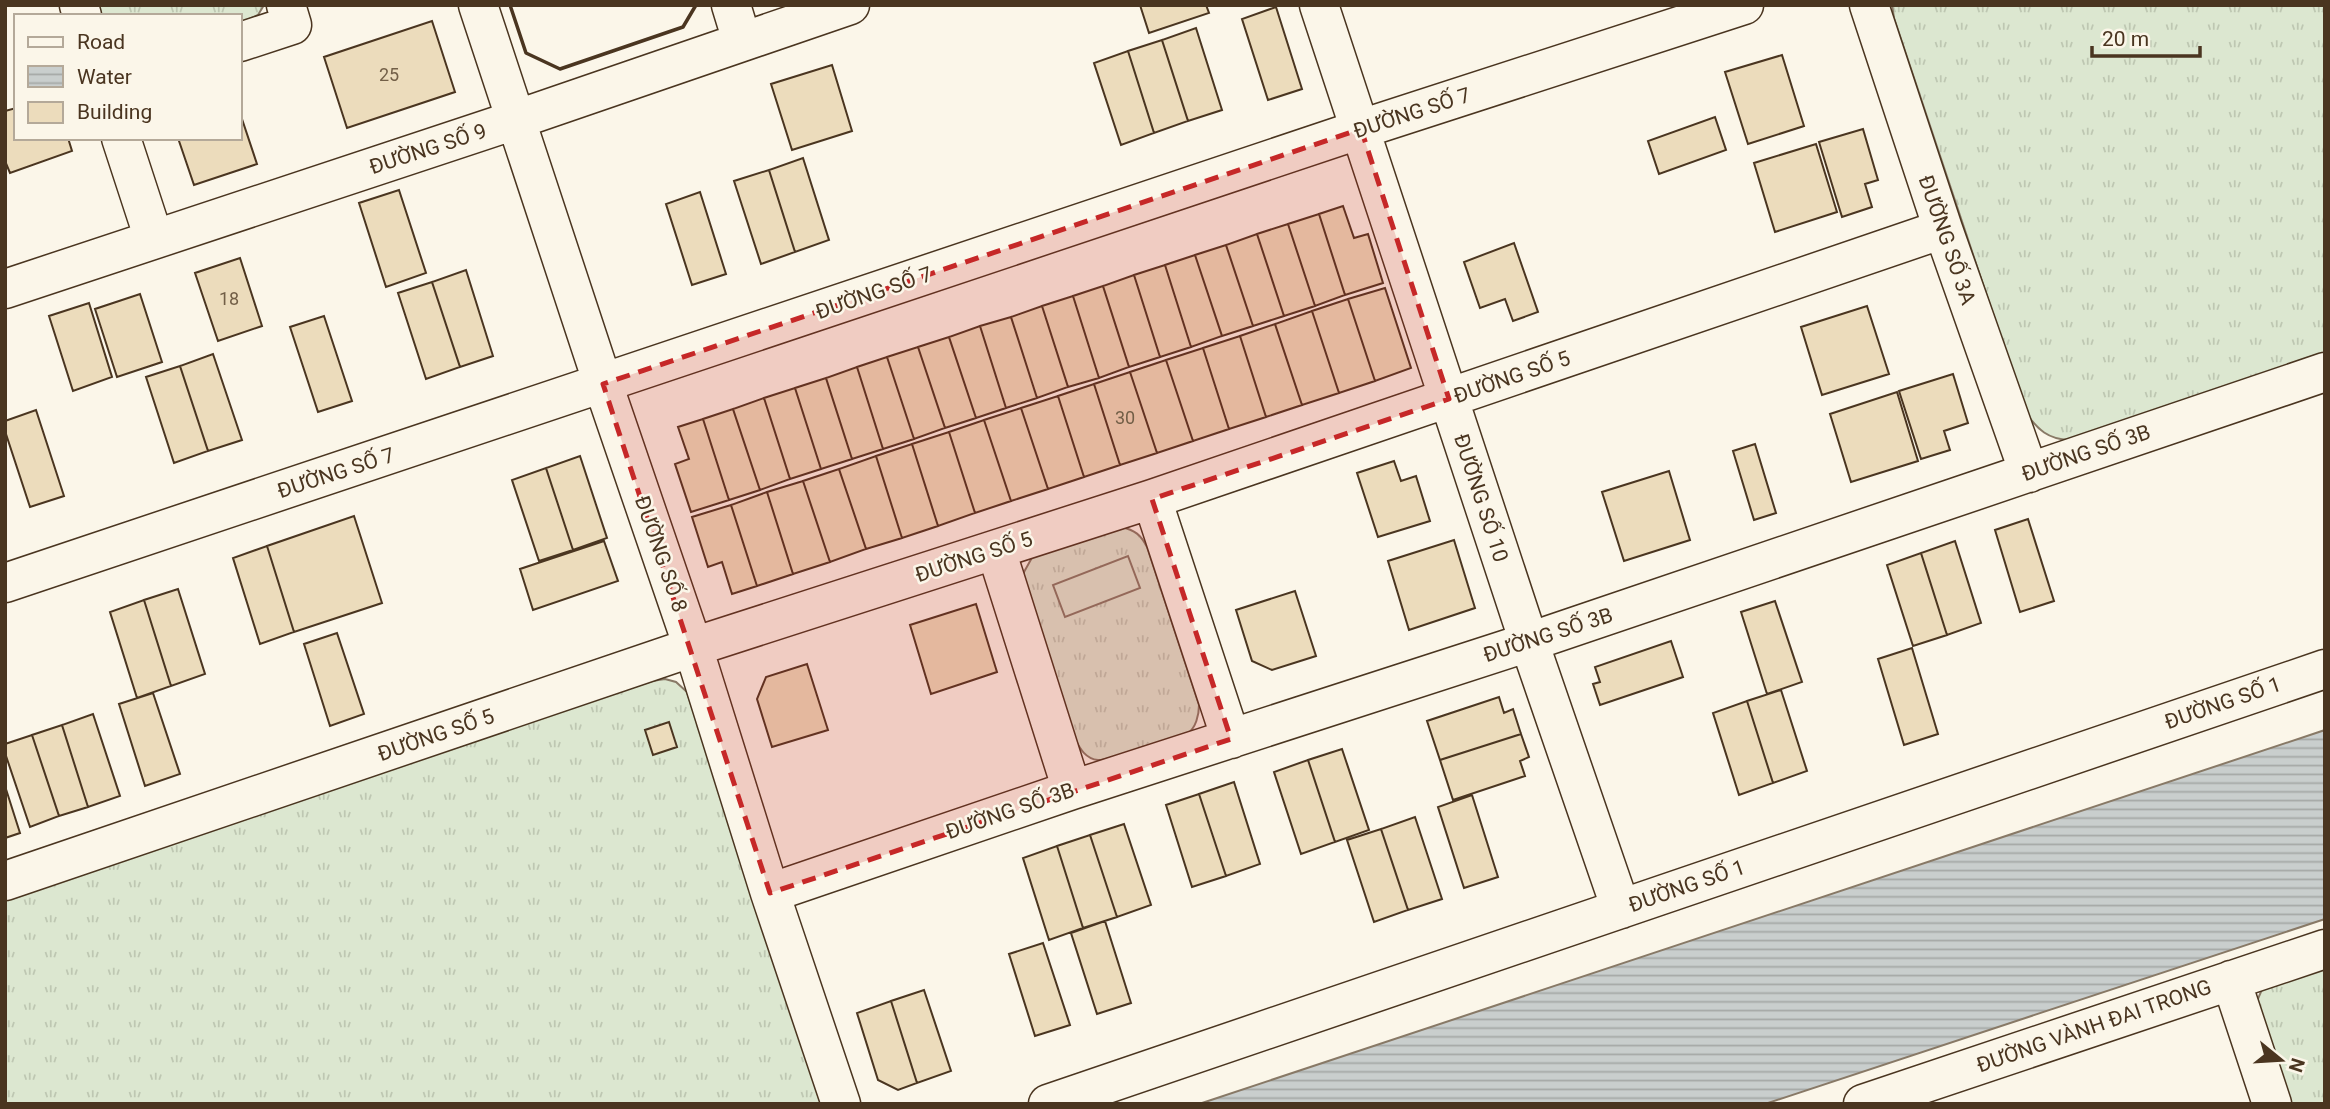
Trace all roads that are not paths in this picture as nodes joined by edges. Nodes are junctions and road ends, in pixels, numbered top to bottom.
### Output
1 (286, 5) edge
2 (478, 5) edge
3 (850, 5) edge
4 (1319, 5) edge
5 (1744, 5) edge
6 (1869, 5) edge
7 (736, 23) edge
8 (242, 41) edge
9 (516, 120) junction
10 (1361, 129) junction
11 (122, 140) edge
12 (1942, 229) junction
13 (154, 239) junction
14 (5, 289) edge
15 (2325, 372) edge
16 (603, 384) junction
17 (1449, 399) junction
18 (2029, 473) junction
19 (1152, 499) junction
20 (996, 551) junction
21 (5, 583) edge
22 (1529, 642) junction
23 (693, 647) junction
24 (2325, 669) edge
25 (1231, 739) junction
26 (1072, 790) junction
27 (5, 881) edge
28 (771, 893) junction
29 (1621, 909) junction
30 (2325, 949) edge
31 (2231, 980) junction
32 (841, 1104) edge
33 (1048, 1104) edge
34 (1863, 1104) edge
35 (2272, 1104) edge

1 - 8 street
2 - 9 street, ĐƯỜNG SỐ 8
3 - 7 street, ĐƯỜNG SỐ 9
4 - 10 street, ĐƯỜNG SỐ 10
5 - 10 street, ĐƯỜNG SỐ 7
6 - 12 street, ĐƯỜNG SỐ 3A
7 - 9 street, ĐƯỜNG SỐ 9
9 - 13 street, ĐƯỜNG SỐ 9
9 - 16 street, ĐƯỜNG SỐ 8
10 - 16 street, ĐƯỜNG SỐ 7
10 - 17 street, ĐƯỜNG SỐ 10
11 - 13 street
12 - 17 street, ĐƯỜNG SỐ 5
12 - 18 street, ĐƯỜNG SỐ 3A
13 - 14 street, ĐƯỜNG SỐ 9
15 - 18 street, ĐƯỜNG SỐ 3B
16 - 21 street, ĐƯỜNG SỐ 7
16 - 23 street, ĐƯỜNG SỐ 8
17 - 19 street, ĐƯỜNG SỐ 5
17 - 22 street, ĐƯỜNG SỐ 10
18 - 22 street, ĐƯỜNG SỐ 3B
19 - 20 street, ĐƯỜNG SỐ 5
19 - 25 street
20 - 23 street, ĐƯỜNG SỐ 5
20 - 26 street
22 - 25 street, ĐƯỜNG SỐ 3B
22 - 29 street, ĐƯỜNG SỐ 10
23 - 27 street, ĐƯỜNG SỐ 5
23 - 28 street, ĐƯỜNG SỐ 8
24 - 29 street, ĐƯỜNG SỐ 1
25 - 26 street, ĐƯỜNG SỐ 3B
26 - 28 street, ĐƯỜNG SỐ 3B
28 - 32 street, ĐƯỜNG SỐ 8
29 - 33 street, ĐƯỜNG SỐ 1
30 - 31 street, ĐƯỜNG VÀNH ĐAI TRONG
31 - 34 street, ĐƯỜNG VÀNH ĐAI TRONG
31 - 35 street

